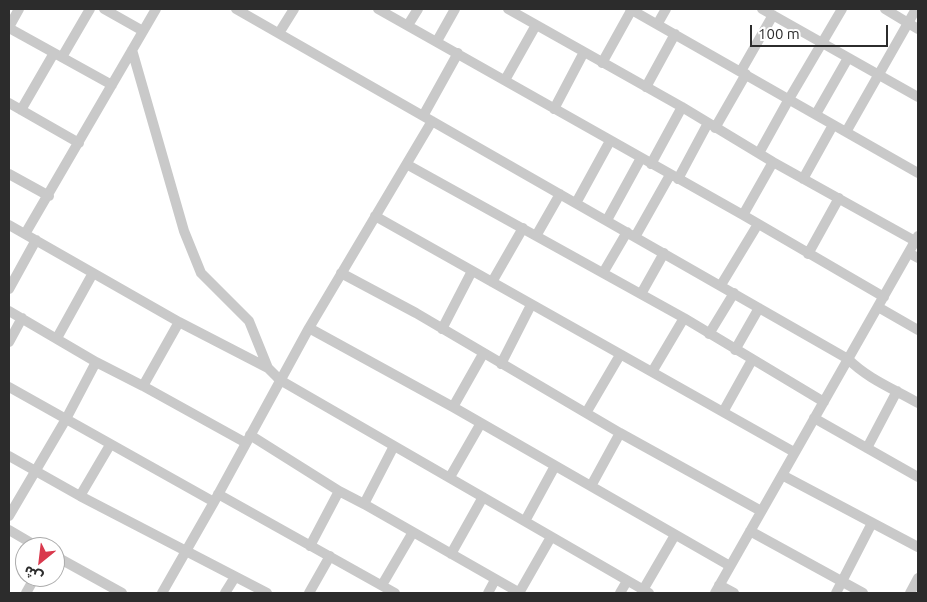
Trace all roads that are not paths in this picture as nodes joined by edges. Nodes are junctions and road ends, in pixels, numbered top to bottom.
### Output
1 (19, 9) edge
2 (90, 9) edge
3 (156, 9) edge
4 (236, 9) edge
5 (294, 9) edge
6 (378, 9) edge
7 (418, 9) edge
8 (455, 9) edge
9 (508, 9) edge
10 (631, 9) edge
11 (666, 9) edge
12 (762, 9) edge
13 (842, 9) edge
14 (885, 9) edge
15 (916, 9) edge
16 (109, 10) edge
17 (523, 12) edge
18 (773, 15) junction
19 (658, 23) junction
20 (908, 23) junction
21 (408, 25) junction
22 (536, 26) junction
23 (9, 28) edge
24 (918, 28) edge
25 (143, 31) junction
26 (279, 33) junction
27 (675, 34) junction
28 (436, 41) junction
29 (823, 43) junction
30 (132, 50) junction
31 (584, 52) junction
32 (458, 53) junction
33 (58, 55) junction
34 (848, 58) junction
35 (602, 63) junction
36 (743, 72) junction
37 (880, 75) junction
38 (505, 80) junction
39 (112, 85) junction
40 (646, 87) junction
41 (918, 97) edge
42 (788, 99) junction
43 (9, 103) edge
44 (682, 107) junction
45 (554, 109) junction
46 (21, 110) junction
47 (816, 114) junction
48 (428, 119) junction
49 (833, 124) junction
50 (711, 126) junction
51 (846, 132) junction
52 (610, 141) junction
53 (79, 143) junction
54 (759, 153) junction
55 (641, 158) junction
56 (772, 162) junction
57 (651, 164) junction
58 (408, 165) junction
59 (9, 174) edge
60 (918, 174) edge
61 (674, 177) junction
62 (803, 179) junction
63 (560, 194) junction
64 (49, 196) junction
65 (839, 198) junction
66 (576, 203) junction
67 (743, 215) junction
68 (375, 216) junction
69 (606, 220) junction
70 (9, 224) edge
71 (758, 224) junction
72 (523, 228) junction
73 (26, 234) junction
74 (631, 234) junction
75 (536, 236) junction
76 (917, 238) edge
77 (36, 240) junction
78 (664, 253) junction
79 (808, 254) junction
80 (914, 255) edge
81 (472, 271) junction
82 (93, 273) junction
83 (341, 273) junction
84 (603, 273) junction
85 (492, 282) junction
86 (721, 285) junction
87 (9, 289) edge
88 (734, 293) junction
89 (641, 294) junction
90 (884, 297) junction
91 (531, 305) junction
92 (759, 308) junction
93 (878, 308) junction
94 (9, 311) edge
95 (22, 318) junction
96 (684, 318) junction
97 (179, 322) junction
98 (309, 328) junction
99 (442, 329) junction
100 (918, 330) edge
101 (709, 334) junction
102 (57, 338) junction
103 (9, 342) edge
104 (735, 350) junction
105 (483, 354) junction
106 (620, 355) junction
107 (848, 358) junction
108 (752, 360) junction
109 (96, 362) junction
110 (501, 364) junction
111 (268, 368) junction
112 (652, 372) junction
113 (280, 380) junction
114 (143, 386) junction
115 (9, 387) edge
116 (896, 391) junction
117 (824, 402) junction
118 (918, 403) edge
119 (453, 407) junction
120 (723, 412) junction
121 (586, 413) junction
122 (814, 418) junction
123 (66, 419) junction
124 (481, 423) junction
125 (620, 433) junction
126 (248, 439) junction
127 (110, 445) junction
128 (394, 446) junction
129 (867, 448) junction
130 (794, 452) junction
131 (9, 456) edge
132 (555, 466) junction
133 (35, 471) junction
134 (782, 475) junction
135 (450, 477) junction
136 (918, 477) edge
137 (591, 486) junction
138 (339, 491) junction
139 (80, 496) junction
140 (484, 497) junction
141 (216, 498) junction
142 (364, 504) junction
143 (761, 511) junction
144 (9, 516) edge
145 (525, 521) junction
146 (872, 522) junction
147 (9, 530) edge
148 (750, 531) junction
149 (412, 532) junction
150 (675, 535) junction
151 (21, 537) edge
152 (552, 537) junction
153 (310, 546) junction
154 (918, 547) edge
155 (185, 552) junction
156 (451, 554) junction
157 (330, 556) junction
158 (65, 562) edge
159 (730, 566) junction
160 (235, 577) junction
161 (918, 578) edge
162 (495, 580) junction
163 (627, 581) junction
164 (841, 582) junction
165 (382, 585) junction
166 (717, 589) edge
167 (646, 591) edge
168 (392, 592) edge
169 (122, 593) edge
170 (162, 593) edge
171 (225, 593) edge
172 (267, 593) edge
173 (309, 593) edge
174 (488, 593) edge
175 (519, 593) edge
176 (620, 593) edge
177 (734, 593) edge
178 (836, 593) edge
179 (862, 593) edge
180 (910, 593) edge

1 - 23 street
2 - 33 street
3 - 25 street
4 - 26 street
5 - 26 street
6 - 21 street
7 - 21 street
8 - 28 street
9 - 17 street
10 - 19 street
10 - 35 street
11 - 19 street
12 - 18 street
13 - 29 street
14 - 20 street
15 - 20 street
16 - 25 street
17 - 22 street
18 - 29 street
18 - 36 street
19 - 27 street
20 - 24 street
20 - 37 street
21 - 28 street
22 - 31 street
22 - 38 street
23 - 33 street
25 - 30 street
26 - 48 street
27 - 36 street
27 - 40 street
28 - 32 street
29 - 34 street
29 - 42 street
30 - 39 street
30 - 111 street
31 - 35 street
31 - 45 street
32 - 38 street
32 - 48 street
33 - 39 street
33 - 46 street
34 - 37 street
34 - 47 street
35 - 40 street
36 - 42 street
36 - 50 street
37 - 41 street
37 - 51 street
38 - 45 street
39 - 53 street
40 - 44 street
42 - 47 street
42 - 54 street
43 - 46 street
44 - 50 street
44 - 57 street
45 - 52 street
46 - 53 street
47 - 49 street
48 - 58 street
48 - 63 street
49 - 51 street
49 - 62 street
50 - 54 street
50 - 61 street
51 - 60 street
52 - 55 street
52 - 66 street
53 - 64 street
54 - 56 street
55 - 57 street
55 - 69 street
56 - 62 street
56 - 67 street
57 - 61 street
58 - 68 street
58 - 72 street
59 - 64 street
61 - 67 street
61 - 74 street
62 - 65 street
63 - 66 street
63 - 75 street
64 - 73 street
65 - 76 street
65 - 79 street
66 - 69 street
67 - 71 street
68 - 81 street
68 - 83 street
69 - 74 street
70 - 73 street
71 - 79 street
71 - 86 street
72 - 75 street
72 - 85 street
73 - 77 street
74 - 78 street
74 - 84 street
75 - 84 street
76 - 80 street
77 - 82 street
77 - 87 street
78 - 86 street
78 - 89 street
79 - 90 street
80 - 90 street
81 - 85 street
81 - 99 street
82 - 97 street
82 - 102 street
83 - 98 street
83 - 99 street
84 - 89 street
85 - 91 street
86 - 88 street
88 - 92 street
88 - 101 street
89 - 96 street
90 - 93 street
91 - 106 street
91 - 110 street
92 - 104 street
92 - 107 street
93 - 100 street
93 - 107 street
94 - 95 street
95 - 102 street
95 - 103 street
96 - 101 street
96 - 112 street
97 - 111 street
97 - 114 street
98 - 113 street
98 - 119 street
99 - 105 street
101 - 104 street
102 - 109 street
104 - 108 street
105 - 110 street
105 - 119 street
106 - 112 street
106 - 121 street
107 - 116 street
107 - 117 street
108 - 117 street
108 - 120 street
109 - 114 street
109 - 123 street
110 - 121 street
111 - 113 street
112 - 120 street
113 - 126 street
113 - 128 street
114 - 126 street
115 - 123 street
116 - 118 street
116 - 129 street
117 - 122 street
119 - 124 street
120 - 130 street
121 - 125 street
122 - 129 street
122 - 130 street
123 - 127 street
123 - 133 street
124 - 132 street
124 - 135 street
125 - 137 street
125 - 143 street
126 - 138 street
126 - 141 street
127 - 139 street
127 - 141 street
128 - 135 street
128 - 142 street
129 - 136 street
130 - 134 street
131 - 133 street
132 - 137 street
132 - 145 street
133 - 139 street
133 - 144 street
134 - 143 street
134 - 146 street
135 - 140 street
137 - 150 street
138 - 142 street
138 - 153 street
139 - 155 street
140 - 145 street
140 - 156 street
141 - 153 street
141 - 155 street
142 - 149 street
143 - 148 street
145 - 152 street
146 - 154 street
146 - 164 street
147 - 151 street
148 - 159 street
148 - 164 street
149 - 156 street
149 - 165 street
150 - 159 street
150 - 167 street
152 - 163 street
152 - 175 street
153 - 157 street
155 - 160 street
155 - 170 street
156 - 162 street
157 - 165 street
157 - 173 street
158 - 169 street
159 - 166 street
160 - 171 street
160 - 172 street
161 - 180 street
162 - 174 street
162 - 175 street
163 - 167 street
163 - 176 street
164 - 178 street
164 - 179 street
165 - 168 street
166 - 177 street

